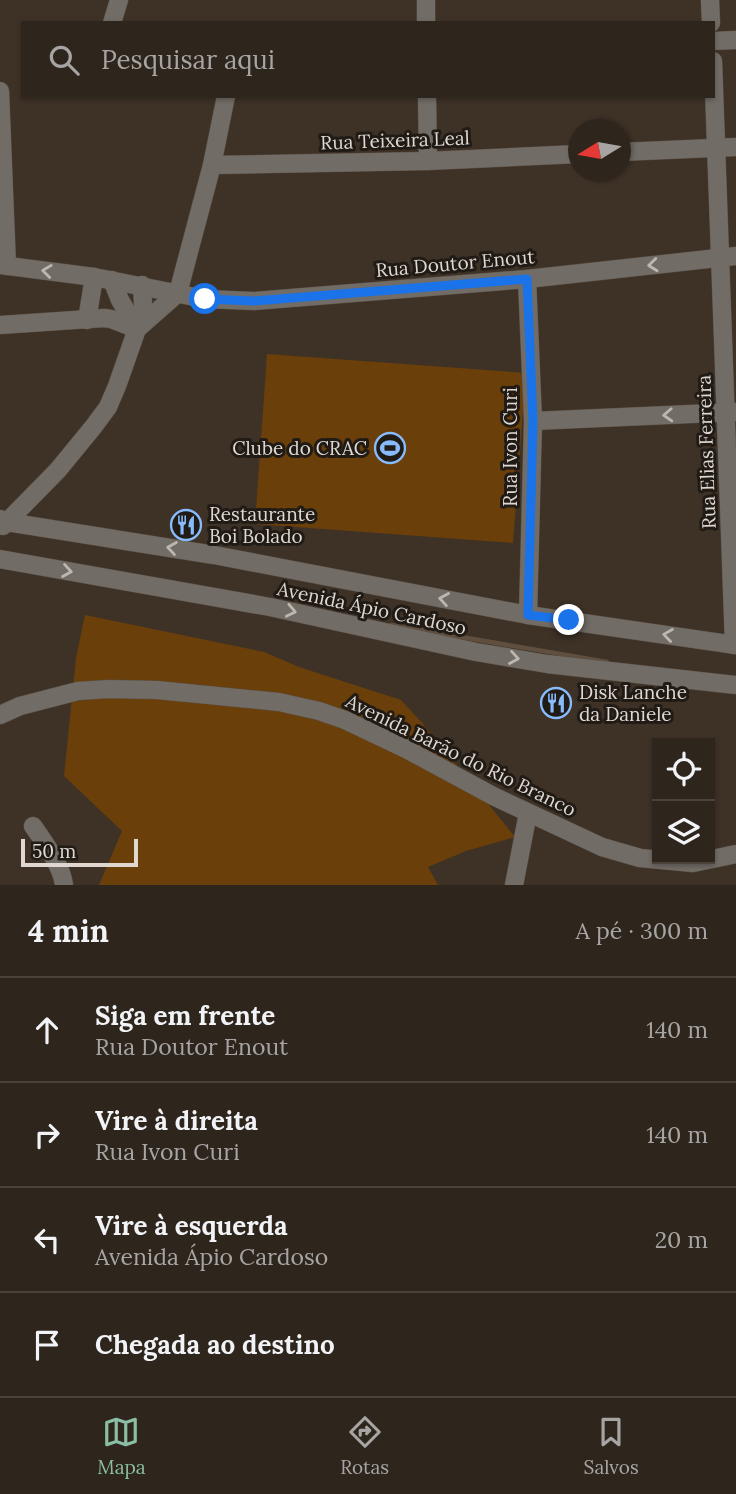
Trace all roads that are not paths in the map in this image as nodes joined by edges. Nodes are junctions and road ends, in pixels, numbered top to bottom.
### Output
1 (119, 0) edge
2 (426, 0) edge
3 (710, 0) edge
4 (113, 21) edge
5 (426, 21) edge
6 (711, 21) edge
7 (736, 40) edge
8 (715, 41) edge
9 (0, 92) edge
10 (226, 98) edge
11 (427, 98) edge
12 (714, 98) edge
13 (736, 147) edge
14 (716, 148) junction
15 (631, 152) edge
16 (568, 155) edge
17 (428, 161) junction
18 (212, 165) junction
19 (729, 257) edge
20 (4, 265) edge
21 (103, 279) junction
22 (527, 279) junction
23 (142, 285) junction
24 (178, 293) junction
25 (87, 320) junction
26 (0, 325) edge
27 (140, 326) junction
28 (731, 412) edge
29 (533, 421) junction
30 (3, 524) edge
31 (0, 559) edge
32 (528, 615) junction
33 (735, 645) edge
34 (736, 685) edge
35 (0, 715) edge
36 (528, 813) junction
37 (33, 826) dead end
38 (736, 854) edge
39 (64, 885) edge
40 (514, 885) edge

1 - 4 street
2 - 5 street
3 - 6 street
7 - 8 street
9 - 20 street
10 - 18 street
11 - 17 street
12 - 14 street, Rua Elias Ferreira
13 - 14 street
14 - 15 street
14 - 19 street, Rua Elias Ferreira
16 - 17 street, Rua Teixeira Leal
17 - 18 street, Rua Teixeira Leal
18 - 24 street
19 -> 22 street, Rua Doutor Enout
19 - 28 street, Rua Elias Ferreira
21 -> 20 street, Rua Doutor Enout
21 - 23 street, Rua Doutor Enout
21 - 25 street
21 - 27 street
22 - 24 street, Rua Doutor Enout
22 - 29 street, Rua Ivon Curi
23 - 24 street, Rua Doutor Enout
23 - 27 street
24 - 27 street
25 - 26 street
25 - 27 street
27 - 30 street
28 -> 29 street
28 - 33 street, Rua Elias Ferreira
29 - 32 street, Rua Ivon Curi
32 -> 30 street, Avenida Ápio Cardoso
31 -> 34 street, Avenida Ápio Cardoso
33 -> 32 street, Avenida Ápio Cardoso
35 - 36 street, Avenida Barão do Rio Branco
36 - 38 street, Avenida Barão do Rio Branco
36 - 40 street
37 - 39 street

